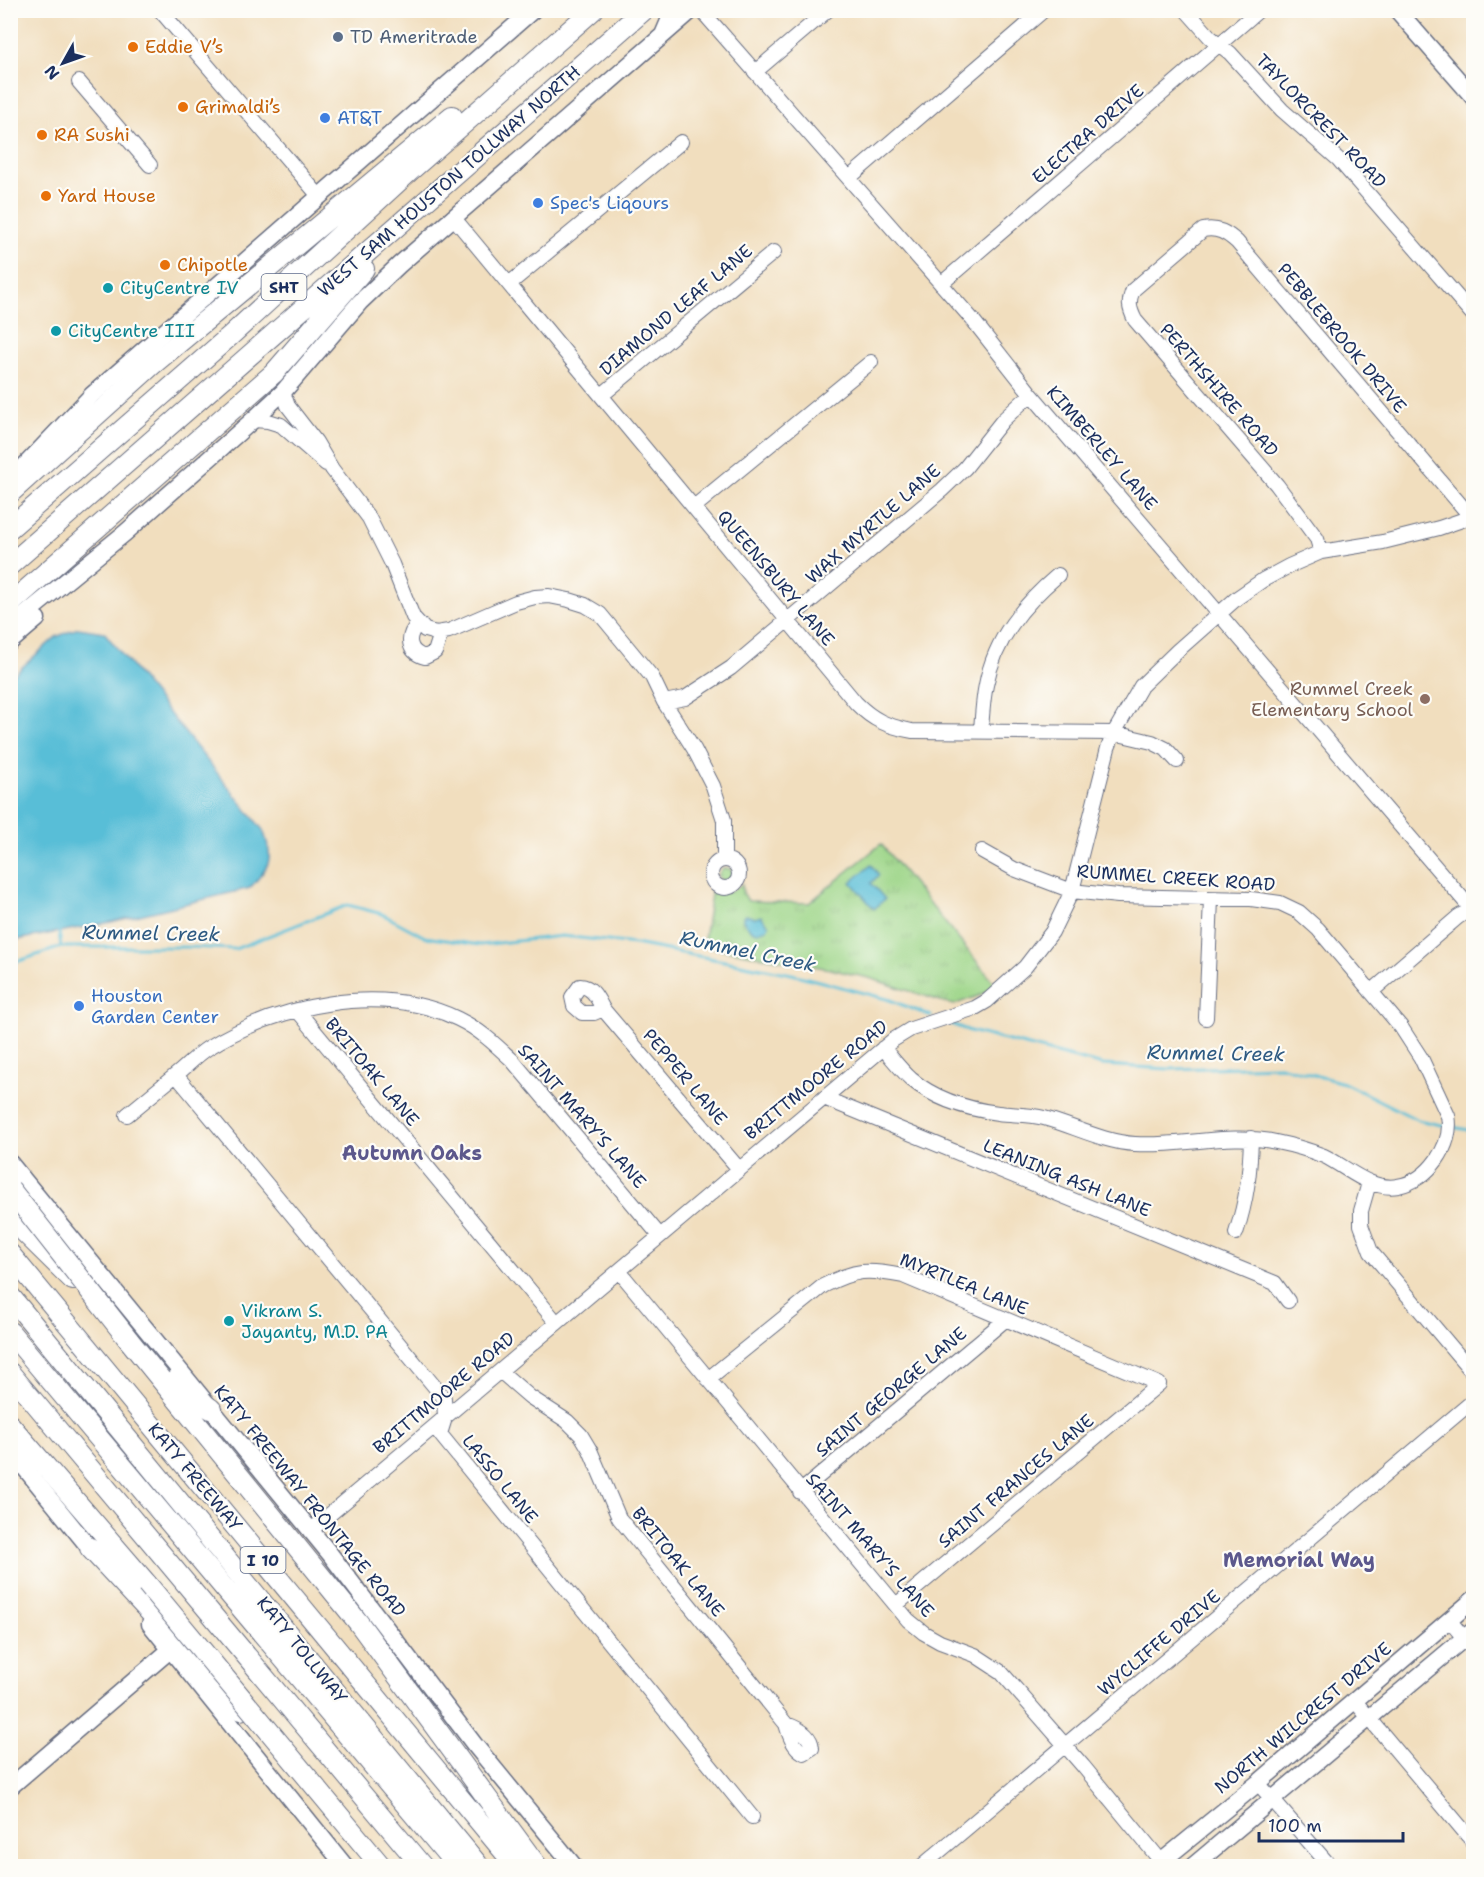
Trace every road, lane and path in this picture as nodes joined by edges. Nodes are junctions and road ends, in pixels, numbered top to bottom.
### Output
1 (160, 10) edge
2 (533, 10) edge
3 (593, 10) edge
4 (644, 10) edge
5 (692, 10) edge
6 (701, 10) edge
7 (828, 10) edge
8 (1044, 10) edge
9 (1186, 10) edge
10 (1258, 10) edge
11 (1397, 10) edge
12 (667, 22) edge
13 (555, 44) junction
14 (1220, 45) junction
15 (755, 72) junction
16 (79, 82) dead end
17 (1473, 98) edge
18 (681, 142) dead end
19 (481, 153) junction
20 (150, 165) dead end
21 (849, 178) junction
22 (320, 196) junction
23 (453, 217) junction
24 (774, 252) dead end
25 (1172, 256) joint
26 (509, 284) junction
27 (941, 284) junction
28 (1473, 316) edge
29 (871, 362) dead end
30 (283, 392) junction
31 (1031, 394) junction
32 (92, 395) junction
33 (602, 395) junction
34 (253, 420) junction
35 (10, 466) edge
36 (332, 469) junction
37 (10, 481) edge
38 (10, 493) edge
39 (694, 507) junction
40 (1472, 516) edge
41 (10, 528) edge
42 (125, 533) junction
43 (1321, 552) junction
44 (10, 565) edge
45 (1058, 576) dead end
46 (10, 604) edge
47 (1220, 613) junction
48 (788, 621) junction
49 (418, 624) junction
50 (10, 627) edge
51 (441, 633) junction
52 (10, 642) edge
53 (664, 702) junction
54 (981, 730) junction
55 (1114, 733) junction
56 (1177, 761) dead end
57 (982, 851) dead end
58 (724, 859) dead end
59 (1072, 891) junction
60 (1211, 898) junction
61 (1472, 909) edge
62 (1371, 993) junction
63 (603, 1008) dead end
64 (297, 1010) junction
65 (1206, 1018) dead end
66 (883, 1048) junction
67 (176, 1075) junction
68 (824, 1098) junction
69 (127, 1115) dead end
70 (1251, 1138) junction
71 (10, 1163) edge
72 (739, 1169) junction
73 (1369, 1183) junction
74 (10, 1189) edge
75 (10, 1203) edge
76 (10, 1218) edge
77 (1236, 1233) dead end
78 (660, 1236) junction
79 (10, 1254) edge
80 (619, 1271) junction
81 (10, 1296) edge
82 (1288, 1301) dead end
83 (1005, 1320) junction
84 (557, 1323) junction
85 (10, 1332) edge
86 (128, 1340) junction
87 (500, 1371) junction
88 (10, 1373) edge
89 (1473, 1374) edge
90 (708, 1379) junction
91 (1159, 1384) joint
92 (1473, 1400) edge
93 (211, 1409) junction
94 (445, 1418) junction
95 (10, 1424) edge
96 (18, 1451) edge
97 (800, 1492) junction
98 (310, 1531) junction
99 (90, 1548) junction
100 (1473, 1599) edge
101 (896, 1605) junction
102 (1449, 1620) junction
103 (1470, 1640) edge
104 (171, 1650) junction
105 (1354, 1700) junction
106 (1369, 1719) junction
107 (786, 1724) dead end
108 (1065, 1746) junction
109 (1258, 1783) junction
110 (10, 1787) edge
111 (1272, 1799) junction
112 (752, 1817) dead end
113 (1473, 1843) edge
114 (1161, 1865) edge
115 (345, 1866) edge
116 (381, 1866) edge
117 (392, 1866) edge
118 (422, 1866) edge
119 (457, 1866) edge
120 (479, 1866) edge
121 (516, 1866) edge
122 (537, 1866) edge
123 (574, 1866) edge
124 (922, 1866) edge
125 (1193, 1866) edge
126 (1330, 1866) edge

1 - 22 street
2 - 22 main road
3 - 13 highway, WEST SAM HOUSTON TOLLWAY NORTH / SHT
4 - 19 highway, WEST SAM HOUSTON TOLLWAY NORTH / SHT
5 - 12 main road
6 - 15 street, KIMBERLEY LANE
7 - 15 street
8 - 21 street
9 - 14 street, TAYLORCREST ROAD
10 - 14 street, ELECTRA DRIVE
11 - 17 main road
12 - 23 main road
13 - 38 highway
13 - 41 highway, WEST SAM HOUSTON TOLLWAY NORTH / SHT
14 - 27 street, ELECTRA DRIVE
14 - 28 street, TAYLORCREST ROAD
15 - 21 street, KIMBERLEY LANE
16 - 20 street
18 - 26 street
19 - 44 highway, WEST SAM HOUSTON TOLLWAY NORTH / SHT
19 - 46 highway
21 - 27 street, KIMBERLEY LANE
22 - 32 main road
23 - 26 street, QUEENSBURY LANE
23 - 30 main road
24 - 33 street, DIAMOND LEAF LANE
25 - 40 street, PEBBLEBROOK DRIVE
25 - 43 street, PERTHSHIRE ROAD
26 - 33 street, QUEENSBURY LANE
27 - 31 street, KIMBERLEY LANE
29 - 39 street
30 - 34 main road
30 - 36 street
31 - 47 street, KIMBERLEY LANE
31 - 48 street, WAX MYRTLE LANE
32 - 35 main road
32 - 37 main road
33 - 39 street, QUEENSBURY LANE
34 - 36 street
34 - 42 main road
36 - 49 street
39 - 48 street, QUEENSBURY LANE
40 - 43 street, BRITTMOORE ROAD
42 - 50 main road
42 - 52 main road
43 - 47 street, BRITTMOORE ROAD
45 - 54 street
47 - 55 street, BRITTMOORE ROAD
47 - 61 street, KIMBERLEY LANE
48 - 53 street, WAX MYRTLE LANE
48 - 54 street, QUEENSBURY LANE
49 - 51 street
49 - 51 street
51 - 53 street
53 - 58 street
54 - 55 street, QUEENSBURY LANE
55 - 56 street, QUEENSBURY LANE
55 - 59 street, BRITTMOORE ROAD
57 - 59 street, RUMMEL CREEK ROAD
59 - 60 street, RUMMEL CREEK ROAD
59 - 66 street, BRITTMOORE ROAD
60 - 62 street, RUMMEL CREEK ROAD
60 - 65 street
61 - 62 street
62 - 73 street, RUMMEL CREEK ROAD
63 - 72 street, PEPPER LANE
64 - 67 street, SAINT MARY'S LANE
64 - 78 street, SAINT MARY'S LANE
64 - 84 street, BRITOAK LANE
66 - 68 street, BRITTMOORE ROAD
66 - 70 street
67 - 69 street, SAINT MARY'S LANE
67 - 94 street, LASSO LANE
68 - 72 street, BRITTMOORE ROAD
68 - 82 street, LEANING ASH LANE
70 - 73 street
70 - 77 street
71 - 93 main road, KATY FREEWAY FRONTAGE ROAD
72 - 78 street, BRITTMOORE ROAD
73 - 89 street
74 - 86 highway, bridge
75 - 86 highway, bridge
76 - 93 highway
78 - 80 street, BRITTMOORE ROAD
79 - 121 highway, KATY FREEWAY / I 10
80 - 84 street, BRITTMOORE ROAD
80 - 90 street, SAINT MARY'S LANE
81 - 120 highway, KATY TOLLWAY
83 - 90 street, MYRTLEA LANE
83 - 91 street, MYRTLEA LANE
83 - 97 street, SAINT GEORGE LANE
84 - 87 street, BRITTMOORE ROAD
85 - 119 highway, KATY TOLLWAY
86 - 122 highway
87 - 94 street, BRITTMOORE ROAD
87 - 107 street, BRITOAK LANE
88 - 118 highway
90 - 97 street, SAINT MARY'S LANE
91 - 101 street, SAINT FRANCES LANE
92 - 108 street, WYCLIFFE DRIVE
93 - 98 main road, KATY FREEWAY FRONTAGE ROAD
94 - 98 street, BRITTMOORE ROAD
94 - 112 street, LASSO LANE
95 - 96 highway
96 - 99 main road
96 - 116 highway, bridge
97 - 101 street, SAINT MARY'S LANE
98 - 123 main road, KATY FREEWAY FRONTAGE ROAD
99 - 104 main road
99 - 117 highway
100 - 102 main road, NORTH WILCREST DRIVE
101 - 108 street, SAINT MARY'S LANE
102 - 103 street
102 - 105 main road, NORTH WILCREST DRIVE
103 - 106 main road
104 - 110 main road
104 - 115 main road
105 - 106 street
105 - 109 main road, NORTH WILCREST DRIVE
106 - 111 main road
106 - 113 street
108 - 114 street, SAINT MARY'S LANE
108 - 124 street, WYCLIFFE DRIVE
109 - 111 street
109 - 114 main road, NORTH WILCREST DRIVE
111 - 125 main road
111 - 126 street

